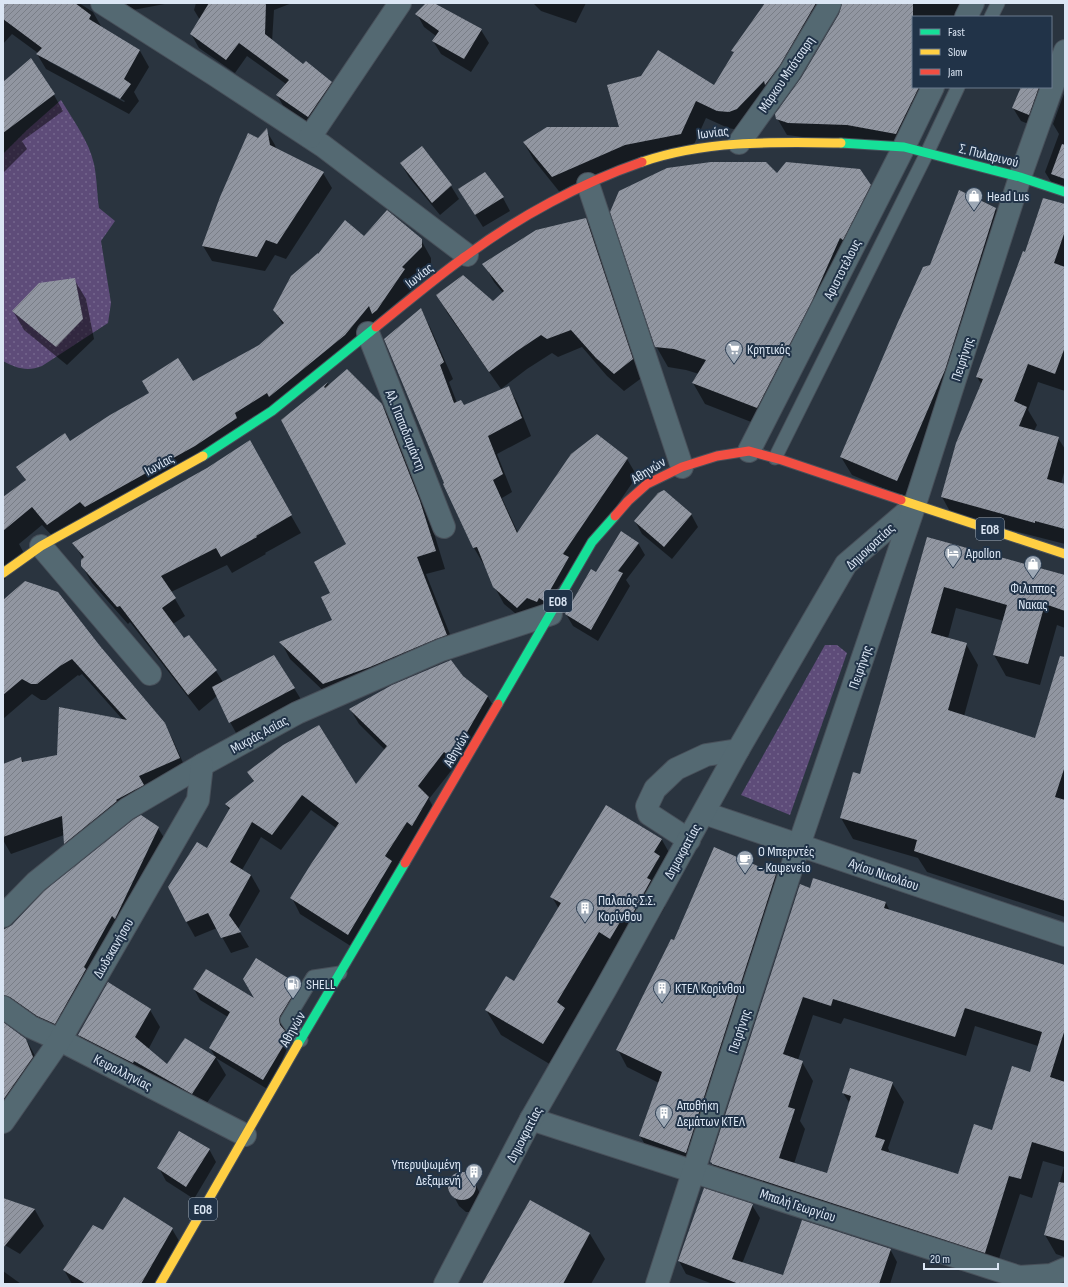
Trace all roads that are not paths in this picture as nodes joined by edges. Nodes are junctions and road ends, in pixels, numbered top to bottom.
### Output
1 (102, 3) edge
2 (400, 3) edge
3 (830, 3) edge
4 (973, 3) edge
5 (998, 3) edge
6 (966, 16) edge
7 (992, 16) edge
8 (1065, 51) edge
9 (1052, 87) edge
10 (933, 88) edge
11 (958, 88) edge
12 (1052, 88) edge
13 (310, 137) junction
14 (739, 143) junction
15 (904, 148) junction
16 (927, 153) junction
17 (1020, 177) junction
18 (588, 184) junction
19 (1065, 192) edge
20 (467, 254) junction
21 (368, 333) junction
22 (749, 451) junction
23 (775, 458) junction
24 (682, 467) junction
25 (916, 504) junction
26 (444, 527) dead end
27 (41, 546) junction
28 (1065, 554) edge
29 (3, 573) edge
30 (551, 614) junction
31 (150, 674) dead end
32 (738, 750) junction
33 (202, 765) junction
34 (704, 813) junction
35 (688, 840) junction
36 (800, 845) junction
37 (3, 916) edge
38 (1065, 935) edge
39 (340, 973) junction
40 (3, 1007) edge
41 (60, 1040) junction
42 (301, 1040) junction
43 (531, 1119) junction
44 (3, 1122) edge
45 (246, 1135) junction
46 (693, 1172) junction
47 (1065, 1269) edge
48 (160, 1284) edge
49 (445, 1284) edge
50 (656, 1284) edge

1 - 13 street
2 - 13 street
3 - 14 street, Μάρκου Μπότσαρη
4 - 6 street
5 - 7 lane
8 - 9 street, Πειρήνης
10 - 15 street, Αριστοτέλους
11 - 16 lane
12 - 17 street, Πειρήνης
13 - 20 street
14 - 15 main road, Ιωνίας
14 - 18 main road, Ιωνίας
15 - 16 main road, Σ. Πυλαρινού
15 - 22 street, Αριστοτέλους
16 - 17 main road, Σ. Πυλαρινού
16 - 23 lane
17 - 19 main road, Σ. Πυλαρινού
17 - 25 street, Πειρήνης
18 - 20 main road, Ιωνίας
18 - 24 street
20 - 21 main road, Ιωνίας
21 - 26 street, Αλ. Παπαδιαμάντη
21 - 27 main road, Ιωνίας
22 - 23 main road, Αθηνών / ΕΟ8
22 - 24 main road, Αθηνών / ΕΟ8
23 - 25 main road, Αθηνών / ΕΟ8
24 - 30 main road, Αθηνών / ΕΟ8
25 - 28 main road, ΕΟ8
25 - 32 street, Δημοκρατίας
25 - 36 street, Πειρήνης
27 - 29 main road, Ιωνίας
27 - 31 street
30 - 33 street, Μικράς Ασίας
30 - 39 main road, Αθηνών / ΕΟ8
32 - 34 street, Δημοκρατίας
32 - 35 street
33 - 37 street, Μικράς Ασίας
33 - 41 street, Δωδεκανήσου
34 - 35 street, Δημοκρατίας
34 - 36 street, Αγίου Νικολάου
35 - 43 street, Δημοκρατίας
36 - 38 street, Αγίου Νικολάου
36 - 46 street, Πειρήνης
39 - 42 main road, Αθηνών / ΕΟ8
39 - 42 lane
40 - 41 street, Κεφαλληνίας
41 - 44 street, Δωδεκανήσου
41 - 45 street, Κεφαλληνίας
42 - 45 main road, Αθηνών / ΕΟ8
43 - 46 street, Μπαλή Γεωργίου
43 - 49 street, Δημοκρατίας
45 - 48 main road, Αθηνών / ΕΟ8
46 - 47 street, Μπαλή Γεωργίου
46 - 50 street, Πειρήνης

